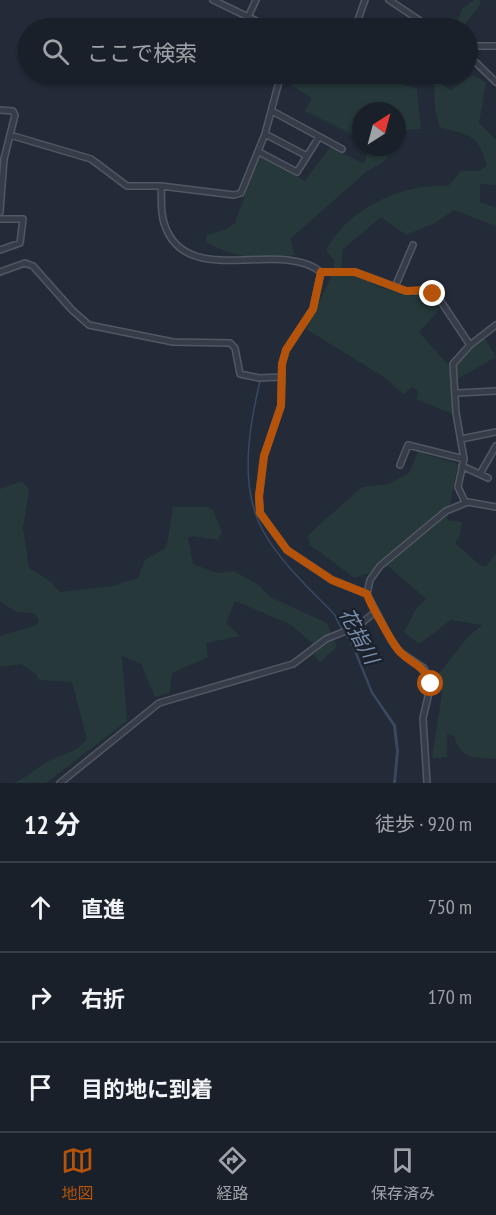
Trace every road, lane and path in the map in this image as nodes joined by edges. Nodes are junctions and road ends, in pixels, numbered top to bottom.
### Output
1 (213, 0) edge
2 (256, 0) edge
3 (364, 0) edge
4 (389, 0) edge
5 (248, 16) junction
6 (252, 18) edge
7 (358, 18) edge
8 (416, 18) edge
9 (478, 46) edge
10 (496, 46) edge
11 (478, 65) edge
12 (496, 82) edge
13 (279, 84) edge
14 (0, 110) edge
15 (272, 111) junction
16 (265, 134) junction
17 (10, 135) junction
18 (319, 137) junction
19 (342, 149) dead end
20 (259, 152) junction
21 (307, 156) junction
22 (160, 186) junction
23 (0, 212) edge
24 (0, 219) edge
25 (413, 245) dead end
26 (0, 250) edge
27 (0, 272) edge
28 (321, 272) junction
29 (395, 287) junction
30 (496, 325) edge
31 (470, 345) junction
32 (280, 377) junction
33 (496, 391) edge
34 (457, 393) junction
35 (495, 433) edge
36 (461, 439) junction
37 (496, 445) edge
38 (463, 463) junction
39 (400, 465) dead end
40 (480, 474) junction
41 (488, 478) dead end
42 (465, 502) junction
43 (496, 507) edge
44 (367, 594) junction
45 (375, 612) junction
46 (60, 783) edge
47 (427, 783) edge

1 - 5 street
2 - 5 street
3 - 7 street
4 - 8 street
5 - 6 street
9 - 10 street
11 - 12 street
13 - 15 street
14 - 17 street
15 - 16 street
15 - 18 street
16 - 20 street
16 - 21 street
17 - 22 street
17 - 23 street
18 - 19 street
18 - 21 street
20 - 21 street
20 - 22 street
22 - 28 street
24 - 26 street
25 - 29 street
27 - 32 street
28 - 29 street
28 - 32 street
29 - 31 street
30 - 31 street
31 - 34 street
32 - 44 street
33 - 34 street
34 - 36 street
35 - 36 street
35 - 37 street
36 - 38 street
37 - 40 street
38 - 39 street
38 - 40 street
38 - 42 street
40 - 41 street
42 - 43 street
42 - 44 street
44 - 45 street
45 - 46 street
45 - 47 street

